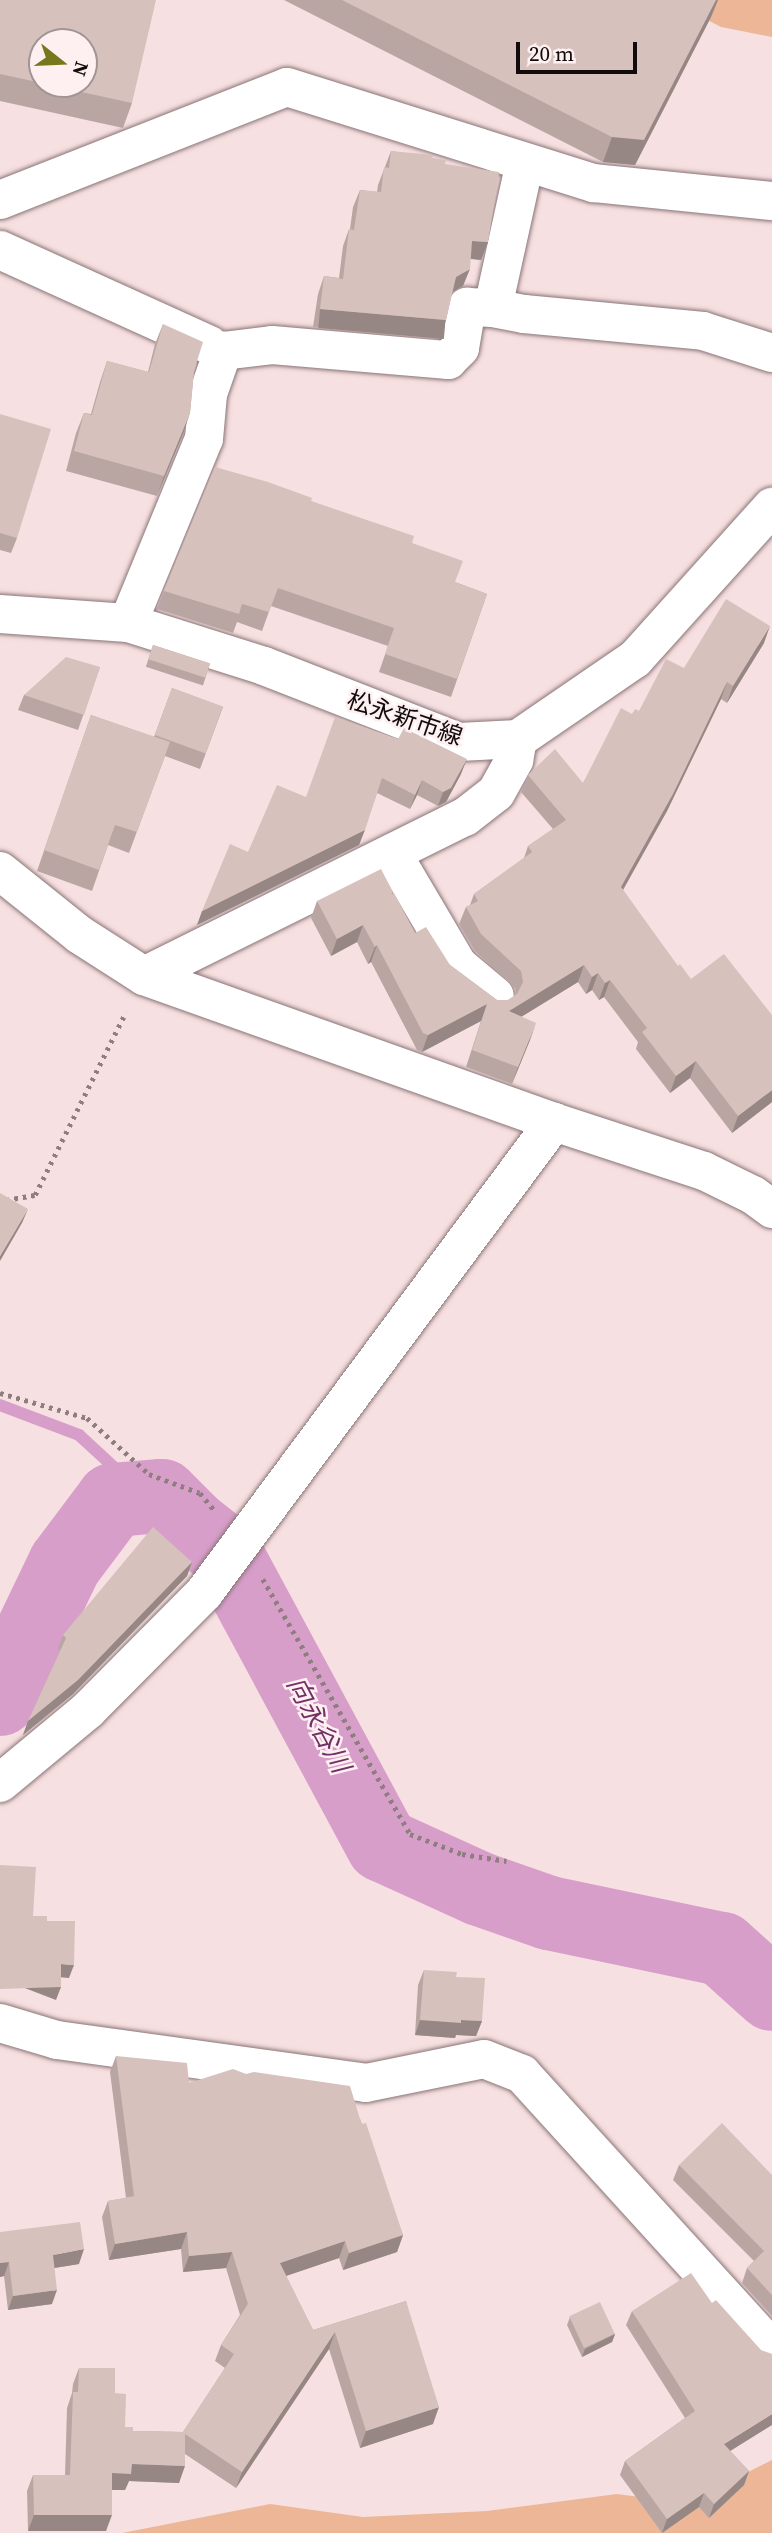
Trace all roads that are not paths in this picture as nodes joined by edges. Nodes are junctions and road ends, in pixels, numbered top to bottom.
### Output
1 (526, 162) junction
2 (0, 200) edge
3 (772, 201) edge
4 (0, 250) edge
5 (493, 308) junction
6 (223, 351) junction
7 (772, 353) edge
8 (772, 508) edge
9 (0, 614) edge
10 (128, 623) junction
11 (518, 739) junction
12 (391, 853) junction
13 (0, 872) edge
14 (144, 976) junction
15 (495, 996) edge
16 (554, 1122) junction
17 (766, 1195) edge
18 (0, 1783) edge
19 (0, 2023) edge
20 (772, 2348) edge

1 - 2 street
1 - 3 street
1 - 5 street
4 - 6 street
5 - 6 street
5 - 7 street
6 - 10 street
8 - 11 street
9 - 10 street, 松永新市線
10 - 11 street, 松永新市線
11 - 12 street
12 - 14 street
12 - 15 street
13 - 14 street
14 - 16 street
16 - 17 street
16 - 18 street
19 - 20 street

